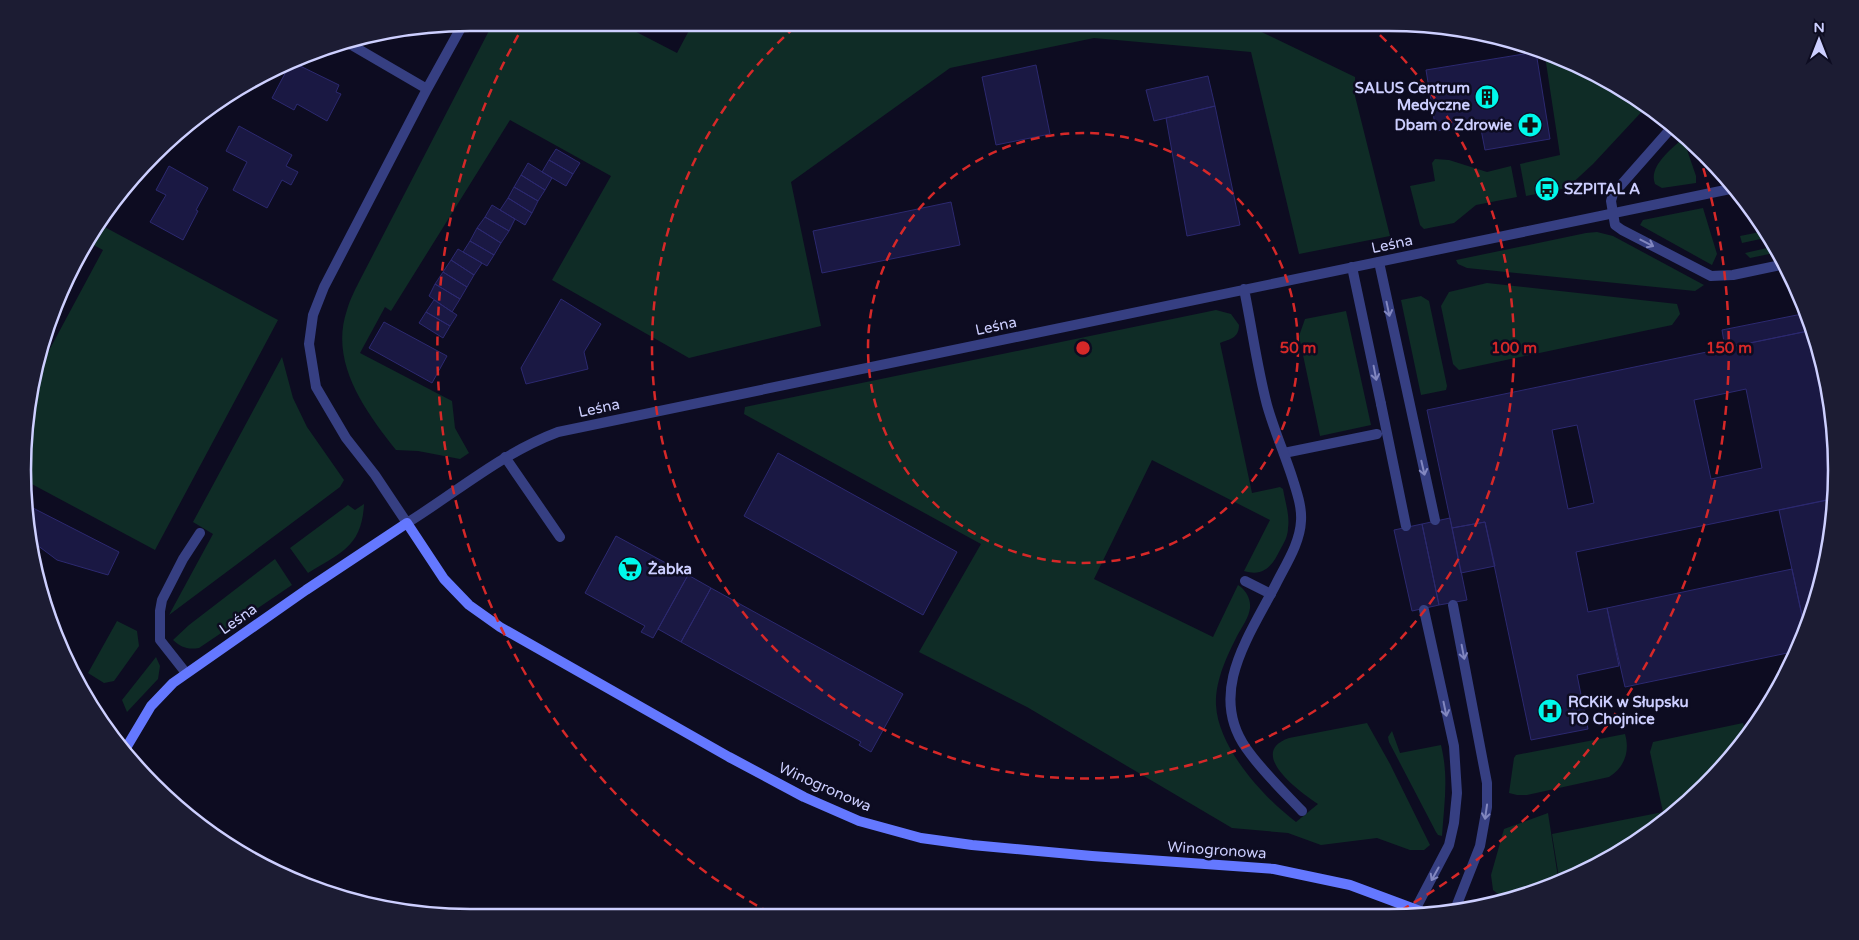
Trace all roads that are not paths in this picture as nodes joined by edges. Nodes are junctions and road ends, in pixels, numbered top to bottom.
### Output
1 (459, 31) edge
2 (354, 47) edge
3 (427, 89) junction
4 (1668, 132) edge
5 (1726, 190) edge
6 (1613, 213) junction
7 (1379, 262) junction
8 (1777, 266) edge
9 (1352, 267) junction
10 (1244, 290) junction
11 (1377, 434) dead end
12 (1284, 454) junction
13 (506, 457) junction
14 (1435, 520) dead end
15 (407, 524) junction
16 (1406, 526) dead end
17 (200, 533) dead end
18 (560, 537) dead end
19 (1245, 581) dead end
20 (1271, 594) junction
21 (1453, 604) dead end
22 (1424, 610) dead end
23 (186, 673) junction
24 (128, 744) edge
25 (1302, 811) dead end
26 (1458, 903) edge
27 (1416, 908) joint

1 - 3 street
2 - 3 street
3 - 15 street
4 - 6 street
5 - 6 street, Leśna
6 - 7 street, Leśna
6 -> 8 street
7 - 9 street, Leśna
7 -> 14 street
9 - 10 street, Leśna
9 -> 16 street, bridge
10 - 12 street
10 - 13 street, Leśna
11 - 12 street
12 - 20 street
13 - 15 street, Leśna
13 - 18 street
15 - 23 street, Leśna
15 - 27 street, Winogronowa
17 - 23 street
19 - 20 street
20 - 25 street
21 -> 26 street
22 -> 27 street
23 - 24 street, Leśna

